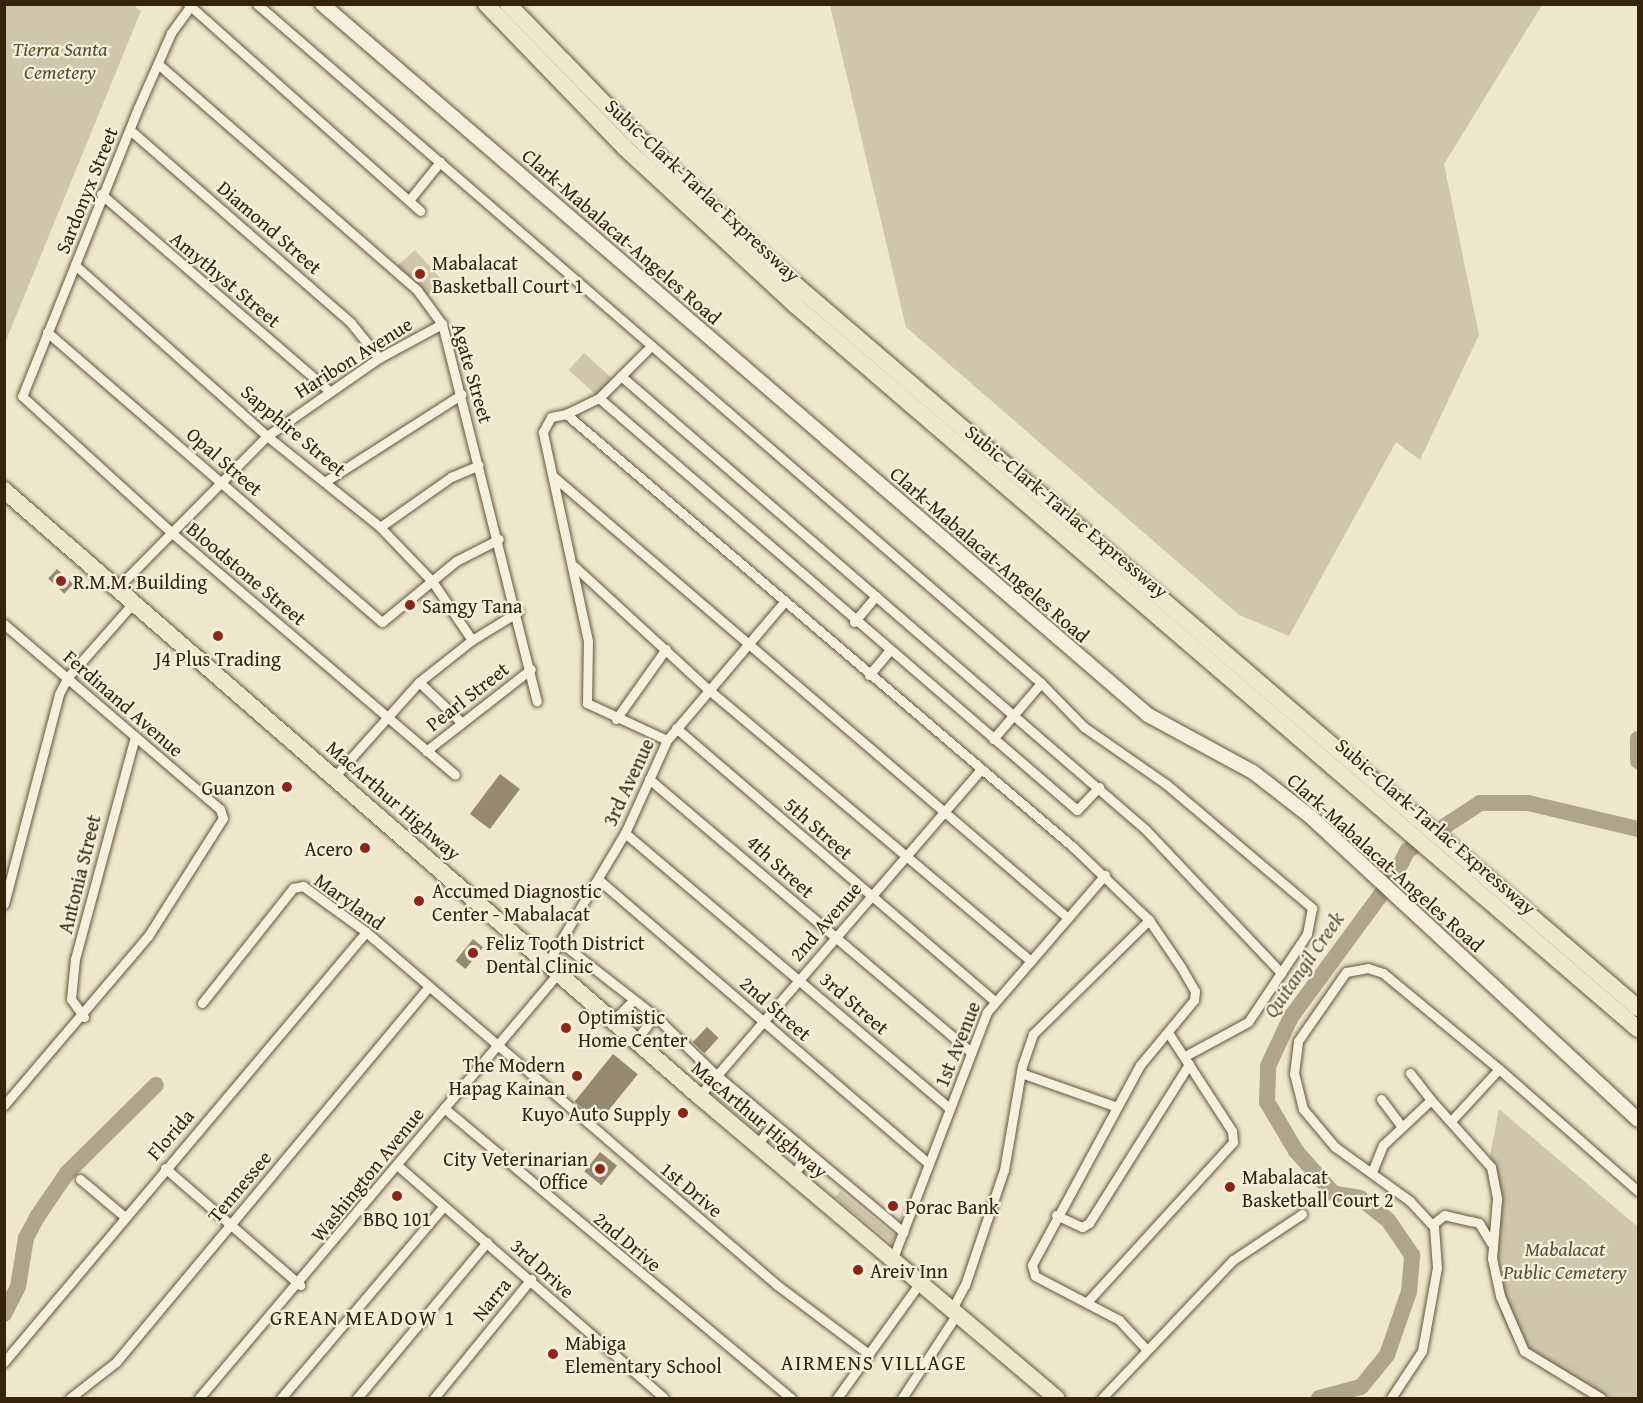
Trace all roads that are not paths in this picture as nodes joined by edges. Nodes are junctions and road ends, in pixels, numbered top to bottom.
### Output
1 (257, 4) edge
2 (322, 4) edge
3 (486, 4) edge
4 (508, 4) edge
5 (190, 5) edge
6 (158, 64) junction
7 (130, 130) junction
8 (440, 162) junction
9 (101, 194) junction
10 (410, 199) junction
11 (420, 211) dead end
12 (75, 265) junction
13 (442, 324) junction
14 (47, 332) junction
15 (650, 347) junction
16 (379, 358) junction
17 (621, 376) junction
18 (329, 391) junction
19 (22, 393) joint
20 (462, 394) junction
21 (599, 398) junction
22 (566, 414) junction
23 (267, 436) junction
24 (479, 465) junction
25 (554, 477) junction
26 (326, 481) junction
27 (222, 482) junction
28 (4, 490) edge
29 (380, 527) junction
30 (172, 533) junction
31 (499, 539) junction
32 (574, 566) junction
33 (432, 581) junction
34 (125, 594) junction
35 (876, 596) junction
36 (783, 603) junction
37 (518, 612) junction
38 (854, 621) junction
39 (4, 624) edge
40 (472, 640) junction
41 (749, 644) junction
42 (666, 649) junction
43 (889, 651) junction
44 (531, 669) junction
45 (869, 675) junction
46 (67, 678) junction
47 (419, 682) junction
48 (1041, 683) junction
49 (709, 690) junction
50 (537, 701) dead end
51 (1014, 716) junction
52 (388, 717) junction
53 (616, 719) junction
54 (461, 722) junction
55 (676, 728) junction
56 (135, 737) junction
57 (993, 739) junction
58 (667, 740) junction
59 (426, 751) junction
60 (980, 770) junction
61 (455, 775) dead end
62 (335, 776) junction
63 (649, 779) junction
64 (1099, 787) junction
65 (1391, 804) junction
66 (943, 813) junction
67 (625, 833) junction
68 (907, 853) junction
69 (1105, 875) junction
70 (1474, 876) junction
71 (599, 880) junction
72 (871, 897) junction
73 (4, 904) edge
74 (1068, 918) junction
75 (1149, 920) junction
76 (366, 932) junction
77 (834, 937) junction
78 (560, 942) junction
79 (1030, 960) junction
80 (554, 966) junction
81 (1281, 973) junction
82 (799, 978) junction
83 (429, 988) junction
84 (633, 1000) junction
85 (994, 1001) junction
86 (202, 1003) dead end
87 (1638, 1008) edge
88 (655, 1016) junction
89 (84, 1017) junction
90 (614, 1020) junction
91 (763, 1020) junction
92 (1638, 1029) edge
93 (1169, 1034) junction
94 (636, 1040) junction
95 (498, 1044) junction
96 (970, 1052) junction
97 (1187, 1060) junction
98 (1499, 1070) junction
99 (1022, 1073) junction
100 (1410, 1073) dead end
101 (715, 1074) junction
102 (699, 1096) junction
103 (1381, 1099) dead end
104 (1431, 1100) junction
105 (5, 1104) edge
106 (1117, 1107) junction
107 (444, 1108) junction
108 (950, 1109) junction
109 (1638, 1120) edge
110 (1451, 1121) junction
111 (773, 1124) junction
112 (1400, 1124) junction
113 (757, 1145) junction
114 (809, 1155) junction
115 (929, 1164) junction
116 (397, 1165) junction
117 (165, 1168) junction
118 (1372, 1172) junction
119 (793, 1174) junction
120 (80, 1179) dead end
121 (1638, 1191) edge
122 (443, 1206) junction
123 (1302, 1214) dead end
124 (1056, 1215) junction
125 (125, 1217) junction
126 (1433, 1224) junction
127 (229, 1226) junction
128 (903, 1232) junction
129 (487, 1242) junction
130 (1492, 1248) junction
131 (893, 1258) junction
132 (531, 1279) junction
133 (921, 1281) junction
134 (300, 1285) junction
135 (1088, 1301) junction
136 (955, 1312) junction
137 (1145, 1348) junction
138 (868, 1354) junction
139 (4, 1362) edge
140 (70, 1398) edge
141 (199, 1398) edge
142 (281, 1398) edge
143 (357, 1398) edge
144 (434, 1398) edge
145 (664, 1398) edge
146 (791, 1398) edge
147 (837, 1398) edge
148 (902, 1398) edge
149 (1057, 1398) edge
150 (1102, 1398) edge
151 (1391, 1398) edge
152 (1601, 1398) edge

1 - 8 street
2 - 109 main road, Clark-Mabalacat-Angeles Road
3 - 65 highway, Subic-Clark-Tarlac Expressway
4 - 65 highway, Subic-Clark-Tarlac Expressway
5 - 6 street, Sardonyx Street
5 - 10 street
6 - 7 street, Sardonyx Street
6 - 13 street, Agate Street
7 - 9 street, Sardonyx Street
7 - 16 street, Diamond Street
8 - 10 street
8 - 15 street
9 - 12 street, Sardonyx Street
9 - 18 street, Amythyst Street
10 - 11 street
12 - 14 street, Sardonyx Street
12 - 23 street, Sapphire Street
13 - 16 street, Haribon Avenue
13 - 20 street, Agate Street
14 - 19 street, Sardonyx Street
14 - 27 street, Opal Street
15 - 17 street
15 - 48 street
16 - 18 street, Haribon Avenue
17 - 21 street
17 - 35 street
18 - 23 street, Haribon Avenue
19 - 30 street, Bloodstone Street
20 - 24 street, Agate Street
20 - 26 street
21 - 22 street
21 - 38 street
22 - 25 street
22 - 36 street
23 - 26 street, Sapphire Street
23 - 27 street, Haribon Avenue
24 - 29 street
24 - 31 street, Agate Street
25 - 32 street
25 - 41 street
26 - 29 street, Sapphire Street
27 - 30 street, Haribon Avenue
27 - 33 street, Opal Street
28 - 34 highway, MacArthur Highway
29 - 33 street, Sapphire Street
30 - 34 street, Haribon Avenue
30 - 52 street, Bloodstone Street
31 - 33 street
31 - 37 street, Agate Street
32 - 42 street
32 - 53 street
33 - 40 street, Sapphire Street
34 - 46 street, Haribon Avenue
34 - 62 highway, MacArthur Highway
35 - 38 street
35 - 51 street
36 - 41 street, 3rd Avenue
36 - 45 street
37 - 40 street
37 - 44 street, Agate Street
38 - 43 street
39 - 46 street, Ferdinand Avenue
40 - 47 street
41 - 49 street, 3rd Avenue
41 - 66 street
42 - 49 street
42 - 53 street
43 - 45 street
43 - 57 street
44 - 50 street, Agate Street
44 - 54 street, Pearl Street
45 - 60 street
46 - 56 street, Ferdinand Avenue
46 - 73 street
47 - 52 street
47 - 54 street
48 - 51 street
48 - 81 street
49 - 55 street, 3rd Avenue
49 - 68 street
51 - 57 street
51 - 64 street
52 - 59 street, Bloodstone Street
52 - 62 street
53 - 58 street
54 - 59 street, Pearl Street
55 - 58 street, 3rd Avenue
55 - 72 street, 5th Street
56 - 89 street, Antonia Street
56 - 89 street, Ferdinand Avenue
57 - 64 street
58 - 63 street, 3rd Avenue
59 - 61 street, Bloodstone Street
60 - 66 street, 2nd Avenue
60 - 69 street
62 - 80 highway, MacArthur Highway
63 - 67 street, 3rd Avenue
63 - 77 street, 4th Street
64 - 81 street
65 - 70 highway, Subic-Clark-Tarlac Expressway
66 - 68 street, 2nd Avenue
66 - 74 street
67 - 71 street, 3rd Avenue
67 - 82 street, 3rd Street
68 - 72 street, 2nd Avenue
68 - 79 street
69 - 74 street, 1st Avenue
69 - 75 street
70 - 87 highway, Subic-Clark-Tarlac Expressway
70 - 92 highway, Subic-Clark-Tarlac Expressway
71 - 78 street, 3rd Avenue
71 - 91 street, 2nd Street
72 - 77 street, 2nd Avenue
72 - 85 street, 5th Street
74 - 79 street, 1st Avenue
75 - 93 street
75 - 99 street
76 - 83 street, Maryland
76 - 86 street, Maryland
76 - 117 street, Florida
77 - 82 street, 2nd Avenue
77 - 96 street, 4th Street
78 - 80 street, 3rd Avenue
78 - 84 street
79 - 85 street, 1st Avenue
80 - 90 highway, MacArthur Highway
80 - 95 street, Washington Avenue
81 - 97 street
82 - 91 street, 2nd Avenue
82 - 108 street, 3rd Street
83 - 95 street, Maryland
83 - 127 street, Tennessee
84 - 88 street
84 - 90 street
85 - 96 street, 1st Avenue
88 - 94 street
88 - 101 street
89 - 105 street
90 - 94 highway, MacArthur Highway
91 - 101 street, 2nd Avenue
91 - 115 street, 2nd Street
93 - 97 street
93 - 106 street
94 - 102 highway, MacArthur Highway
95 - 107 street, Washington Avenue
95 - 138 street, 1st Drive
96 - 108 street, 1st Avenue
97 - 124 street
97 - 135 street
98 - 110 street
98 - 118 street
98 - 121 street
99 - 106 street
99 - 136 street
100 - 104 street
101 - 102 street, 2nd Avenue
101 - 111 street
102 - 113 highway, MacArthur Highway
103 - 112 street
104 - 110 street
104 - 112 street
106 - 124 street
107 - 116 street, Washington Avenue
107 - 146 street, 2nd Drive
108 - 115 street, 1st Avenue
110 - 130 street
111 - 113 street
111 - 114 street
112 - 118 street
113 - 119 highway, MacArthur Highway
114 - 119 street
114 - 128 street
115 - 128 street, 1st Avenue
116 - 122 street, 3rd Drive
116 - 134 street, Washington Avenue
117 - 125 street, Florida
117 - 127 street
118 - 126 street
119 - 131 highway, MacArthur Highway
120 - 125 street
122 - 129 street, 3rd Drive
122 - 142 street
123 - 137 street
124 - 135 street
125 - 139 street, Florida
126 - 130 street
126 - 151 street
127 - 134 street
127 - 140 street, Tennessee
128 - 131 street, 1st Avenue
129 - 132 street, 3rd Drive
129 - 143 street
130 - 152 street
131 - 133 highway, MacArthur Highway
132 - 144 street, Narra
132 - 145 street, 3rd Drive
133 - 136 highway, MacArthur Highway
133 - 138 street
134 - 141 street, Washington Avenue
135 - 137 street
136 - 148 street
136 - 149 highway, MacArthur Highway
137 - 150 street
138 - 147 street

